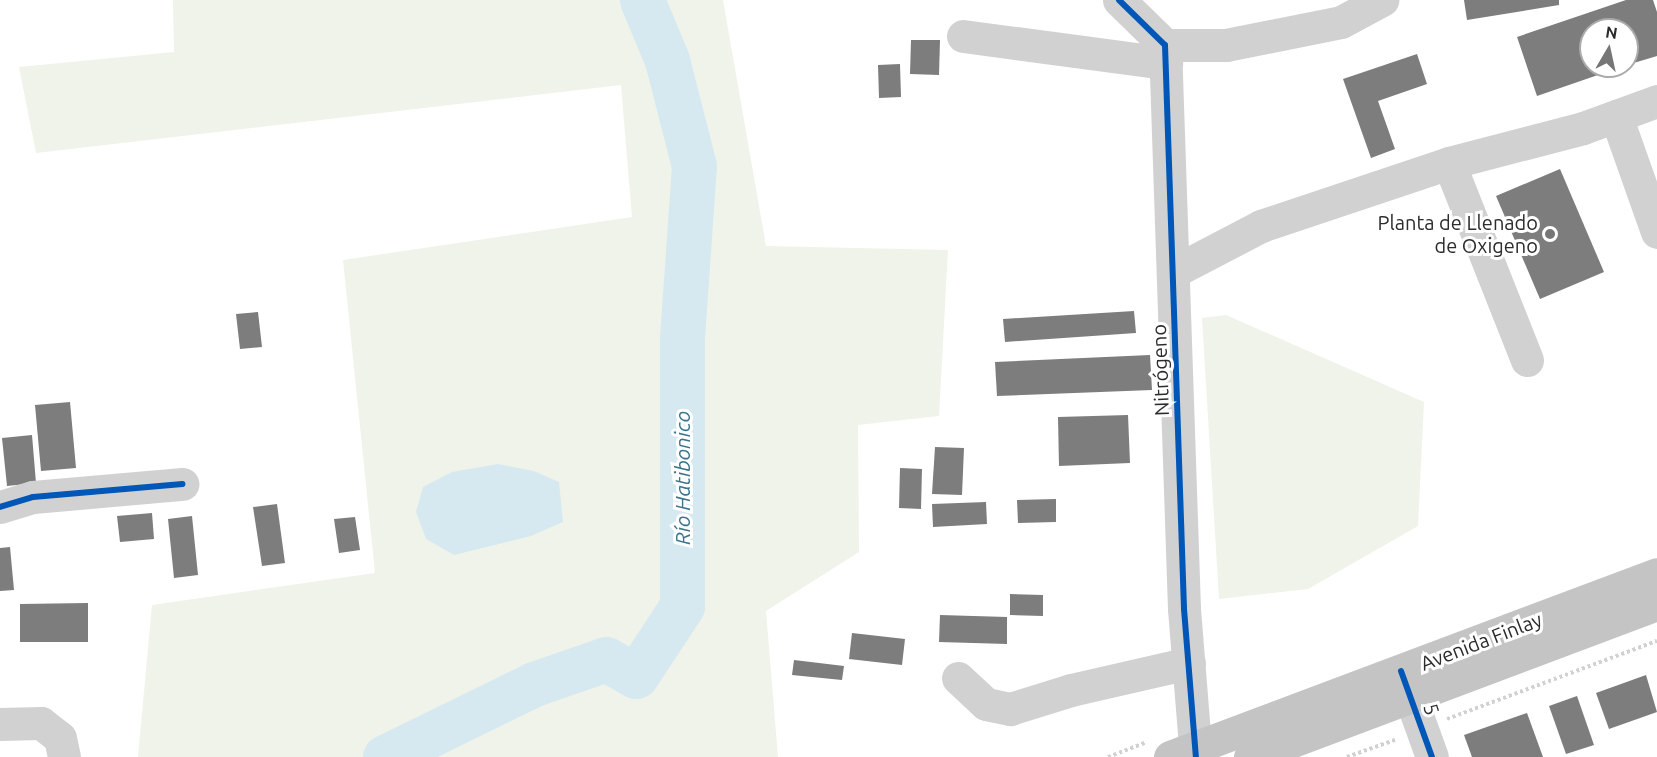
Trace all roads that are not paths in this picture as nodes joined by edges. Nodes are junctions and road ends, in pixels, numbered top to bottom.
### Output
1 (1119, 0) edge
2 (1382, 0) edge
3 (1341, 11) edge
4 (963, 36) dead end
5 (1166, 54) junction
6 (1657, 102) edge
7 (1616, 116) junction
8 (1449, 163) junction
9 (1657, 232) edge
10 (1173, 272) junction
11 (1527, 360) dead end
12 (182, 484) dead end
13 (0, 507) edge
14 (1657, 574) edge
15 (1657, 604) edge
16 (1189, 663) junction
17 (958, 678) dead end
18 (1417, 714) edge
19 (0, 724) edge
20 (1187, 754) edge
21 (64, 757) edge
22 (1250, 757) edge

1 - 5 street
2 - 3 street
3 - 5 street
4 - 5 street
5 - 10 street, Nitrógeno
6 - 7 street
7 - 8 street
7 - 9 street
8 - 10 street
8 - 11 street
10 - 16 street, Nitrógeno
12 - 13 street
14 - 18 main road, Avenida Finlay
15 - 18 main road, Avenida Finlay
16 - 17 street
16 - 20 street, Nitrógeno
18 - 20 main road, Avenida Finlay
18 - 22 main road, Avenida Finlay
19 - 21 street

